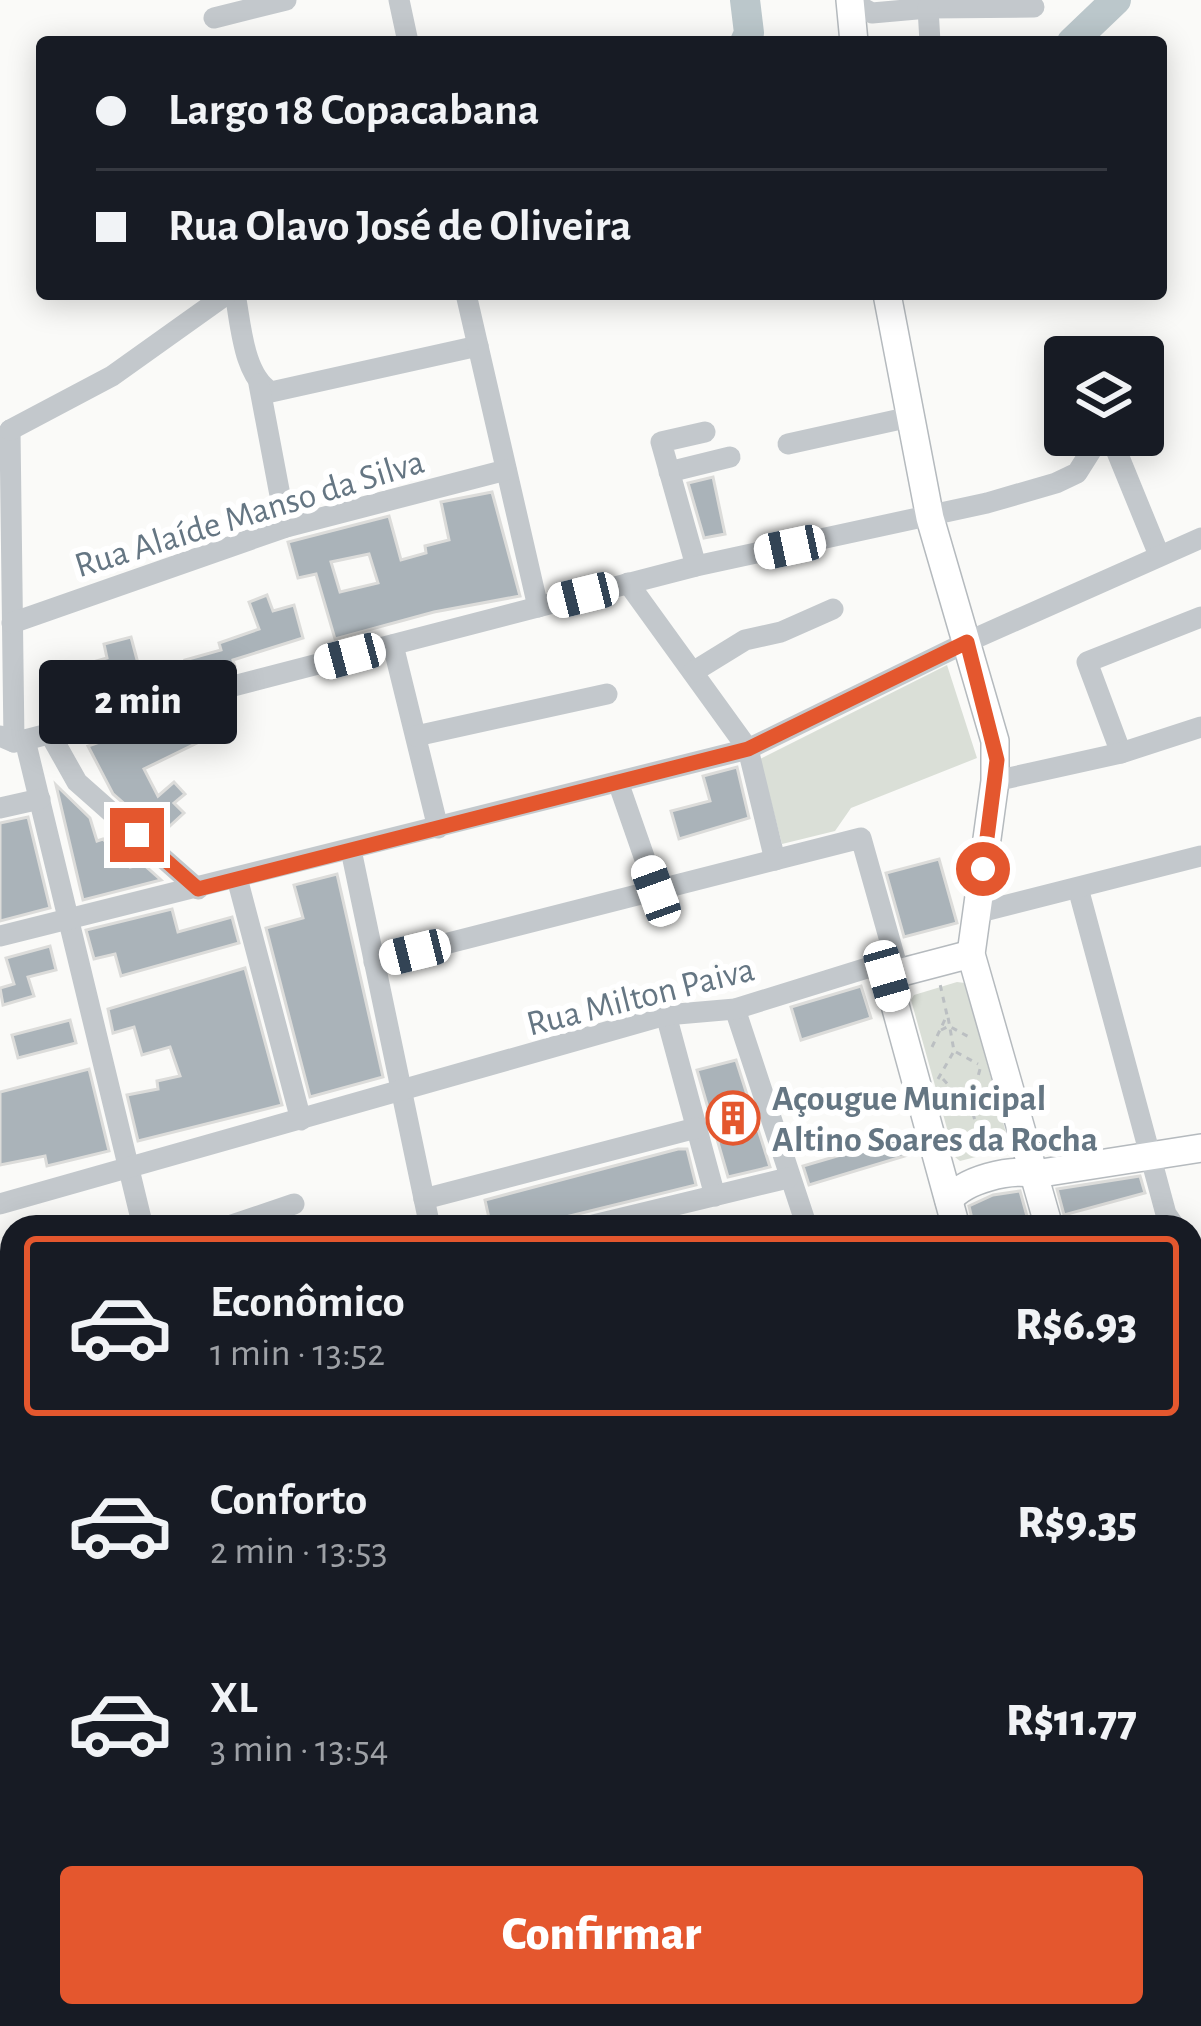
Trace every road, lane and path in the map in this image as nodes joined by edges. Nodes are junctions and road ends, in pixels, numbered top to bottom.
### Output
1 (286, 0) edge
2 (399, 0) edge
3 (850, 0) edge
4 (1034, 7) dead end
5 (928, 8) junction
6 (214, 18) dead end
7 (407, 36) edge
8 (853, 36) edge
9 (930, 36) edge
10 (222, 300) edge
11 (233, 300) edge
12 (467, 300) edge
13 (888, 300) edge
14 (478, 346) junction
15 (259, 385) junction
16 (910, 417) junction
17 (5, 430) edge
18 (705, 432) dead end
19 (788, 444) dead end
20 (1090, 456) edge
21 (1115, 456) edge
22 (730, 458) dead end
23 (506, 470) junction
24 (669, 472) junction
25 (930, 518) junction
26 (286, 527) junction
27 (1200, 540) edge
28 (1159, 556) junction
29 (696, 566) junction
30 (628, 584) junction
31 (538, 607) junction
32 (833, 609) dead end
33 (1201, 617) edge
34 (12, 623) junction
35 (967, 642) junction
36 (393, 645) junction
37 (693, 672) junction
38 (607, 694) dead end
39 (1201, 727) edge
40 (50, 734) junction
41 (416, 736) junction
42 (13, 739) edge
43 (748, 749) junction
44 (1121, 754) junction
45 (995, 781) junction
46 (618, 782) junction
47 (40, 799) junction
48 (0, 808) edge
49 (438, 828) junction
50 (350, 850) junction
51 (1201, 856) edge
52 (775, 860) junction
53 (237, 878) junction
54 (1078, 888) junction
55 (198, 889) junction
56 (656, 891) junction
57 (976, 914) junction
58 (70, 919) junction
59 (0, 936) edge
60 (971, 954) junction
61 (374, 962) junction
62 (893, 974) junction
63 (940, 983) dead end
64 (735, 1009) junction
65 (666, 1015) junction
66 (947, 1015) junction
67 (949, 1026) junction
68 (956, 1028) junction
69 (940, 1031) junction
70 (977, 1043) dead end
71 (954, 1051) junction
72 (927, 1054) dead end
73 (991, 1065) dead end
74 (980, 1066) junction
75 (942, 1077) junction
76 (930, 1082) dead end
77 (968, 1090) junction
78 (401, 1093) junction
79 (990, 1118) dead end
80 (301, 1120) junction
81 (975, 1122) junction
82 (696, 1128) junction
83 (1201, 1148) edge
84 (1150, 1154) junction
85 (984, 1159) dead end
86 (1031, 1161) junction
87 (131, 1166) junction
88 (940, 1169) junction
89 (788, 1178) junction
90 (716, 1196) junction
91 (424, 1199) junction
92 (0, 1204) edge
93 (294, 1204) dead end
94 (952, 1214) edge
95 (140, 1215) edge
96 (262, 1215) edge
97 (427, 1215) edge
98 (636, 1215) edge
99 (802, 1215) edge
100 (1046, 1215) edge
101 (1167, 1215) edge

1 - 6 street
2 - 7 street
3 - 5 street
3 - 8 main road
4 - 5 street
5 - 9 street
10 - 17 street
11 - 15 street
12 - 14 street
13 - 16 main road
14 - 15 street
14 - 23 street
15 - 26 street
16 - 19 street
16 - 25 main road
17 - 34 street
18 - 24 street
20 - 25 street
21 - 28 street
22 - 24 street
23 - 26 street, Rua Alaíde Manso da Silva
23 - 31 street
24 - 29 street
25 - 29 street
25 - 35 main road
26 - 34 street, Rua Alaíde Manso da Silva
27 - 28 street
28 - 35 street
29 - 30 street
30 - 31 street
30 - 37 street
31 - 36 street
32 - 37 street
33 - 44 street
34 - 42 street
35 - 43 street
35 - 45 main road
36 - 40 street
36 - 41 street
37 - 43 street
38 - 41 street
39 - 44 street
40 - 42 street
40 - 55 street
41 - 49 street
42 - 47 street
43 - 46 street
43 - 52 street
44 - 45 street
45 - 57 main road
46 - 49 street
46 - 56 street
47 - 48 street
47 - 58 street
49 - 50 street
50 - 53 street
50 - 61 street
51 - 54 street
52 - 56 street
52 - 62 street
53 - 55 street
53 - 80 street
54 - 57 street
54 - 84 street
55 - 58 street
56 - 61 street
57 - 60 main road
58 - 59 street
58 - 87 street
60 - 62 main road
60 - 86 main road
61 - 78 street
62 - 64 street, Rua Milton Paiva
62 - 88 main road
63 - 66 path
64 - 65 street, Rua Milton Paiva
64 - 89 street
65 - 78 street, Rua Milton Paiva
65 - 82 street
66 - 67 path
66 - 68 path
66 - 69 path
67 - 68 path
67 - 69 path
67 - 71 path
68 - 70 path
69 - 72 path
71 - 74 path
71 - 75 path
73 - 74 path
74 - 77 path
75 - 76 path
75 - 77 path
77 - 81 path
78 - 80 street, Rua Milton Paiva
78 - 91 street
79 - 81 path
80 - 87 street, Rua Milton Paiva
81 - 85 path
82 - 90 street
82 - 91 street
83 - 84 main road
84 - 86 main road
84 - 101 street
86 - 88 main road
86 - 94 main road
86 - 100 main road
87 - 92 street, Rua Milton Paiva
87 - 95 street
88 - 94 main road
89 - 90 street
89 - 99 street
90 - 98 street
91 - 97 street
93 - 96 street

